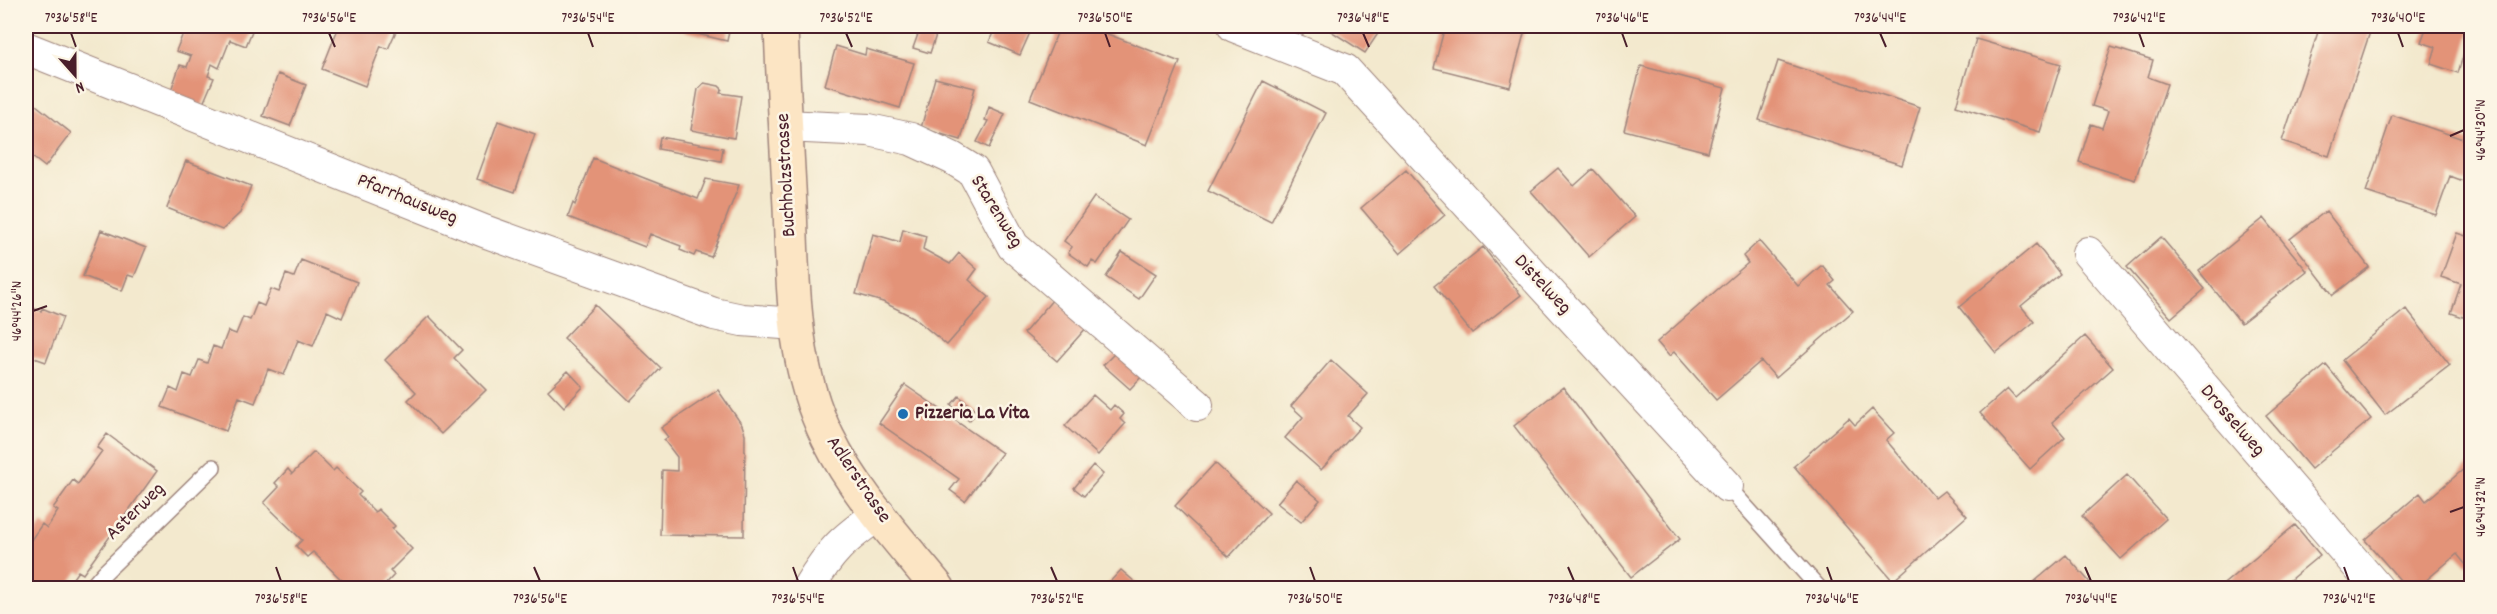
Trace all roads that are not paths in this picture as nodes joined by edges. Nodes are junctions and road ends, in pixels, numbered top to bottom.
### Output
1 (781, 26) edge
2 (1234, 26) edge
3 (26, 48) edge
4 (785, 126) junction
5 (2088, 253) dead end
6 (796, 324) junction
7 (1197, 405) dead end
8 (213, 467) dead end
9 (1728, 486) joint
10 (879, 514) junction
11 (91, 588) edge
12 (808, 588) edge
13 (938, 588) edge
14 (1819, 588) edge
15 (2377, 588) edge

1 - 4 street, Buchholzstrasse
2 - 9 street, Distelweg
3 - 6 street, Pfarrhausweg
4 - 6 street, Buchholzstrasse
4 - 7 street, Starenweg
5 - 15 street, Drosselweg
6 - 10 street, Adlerstrasse
8 - 11 lane, Asterweg
9 - 14 lane, Distelweg
10 - 12 street
10 - 13 street, Adlerstrasse

